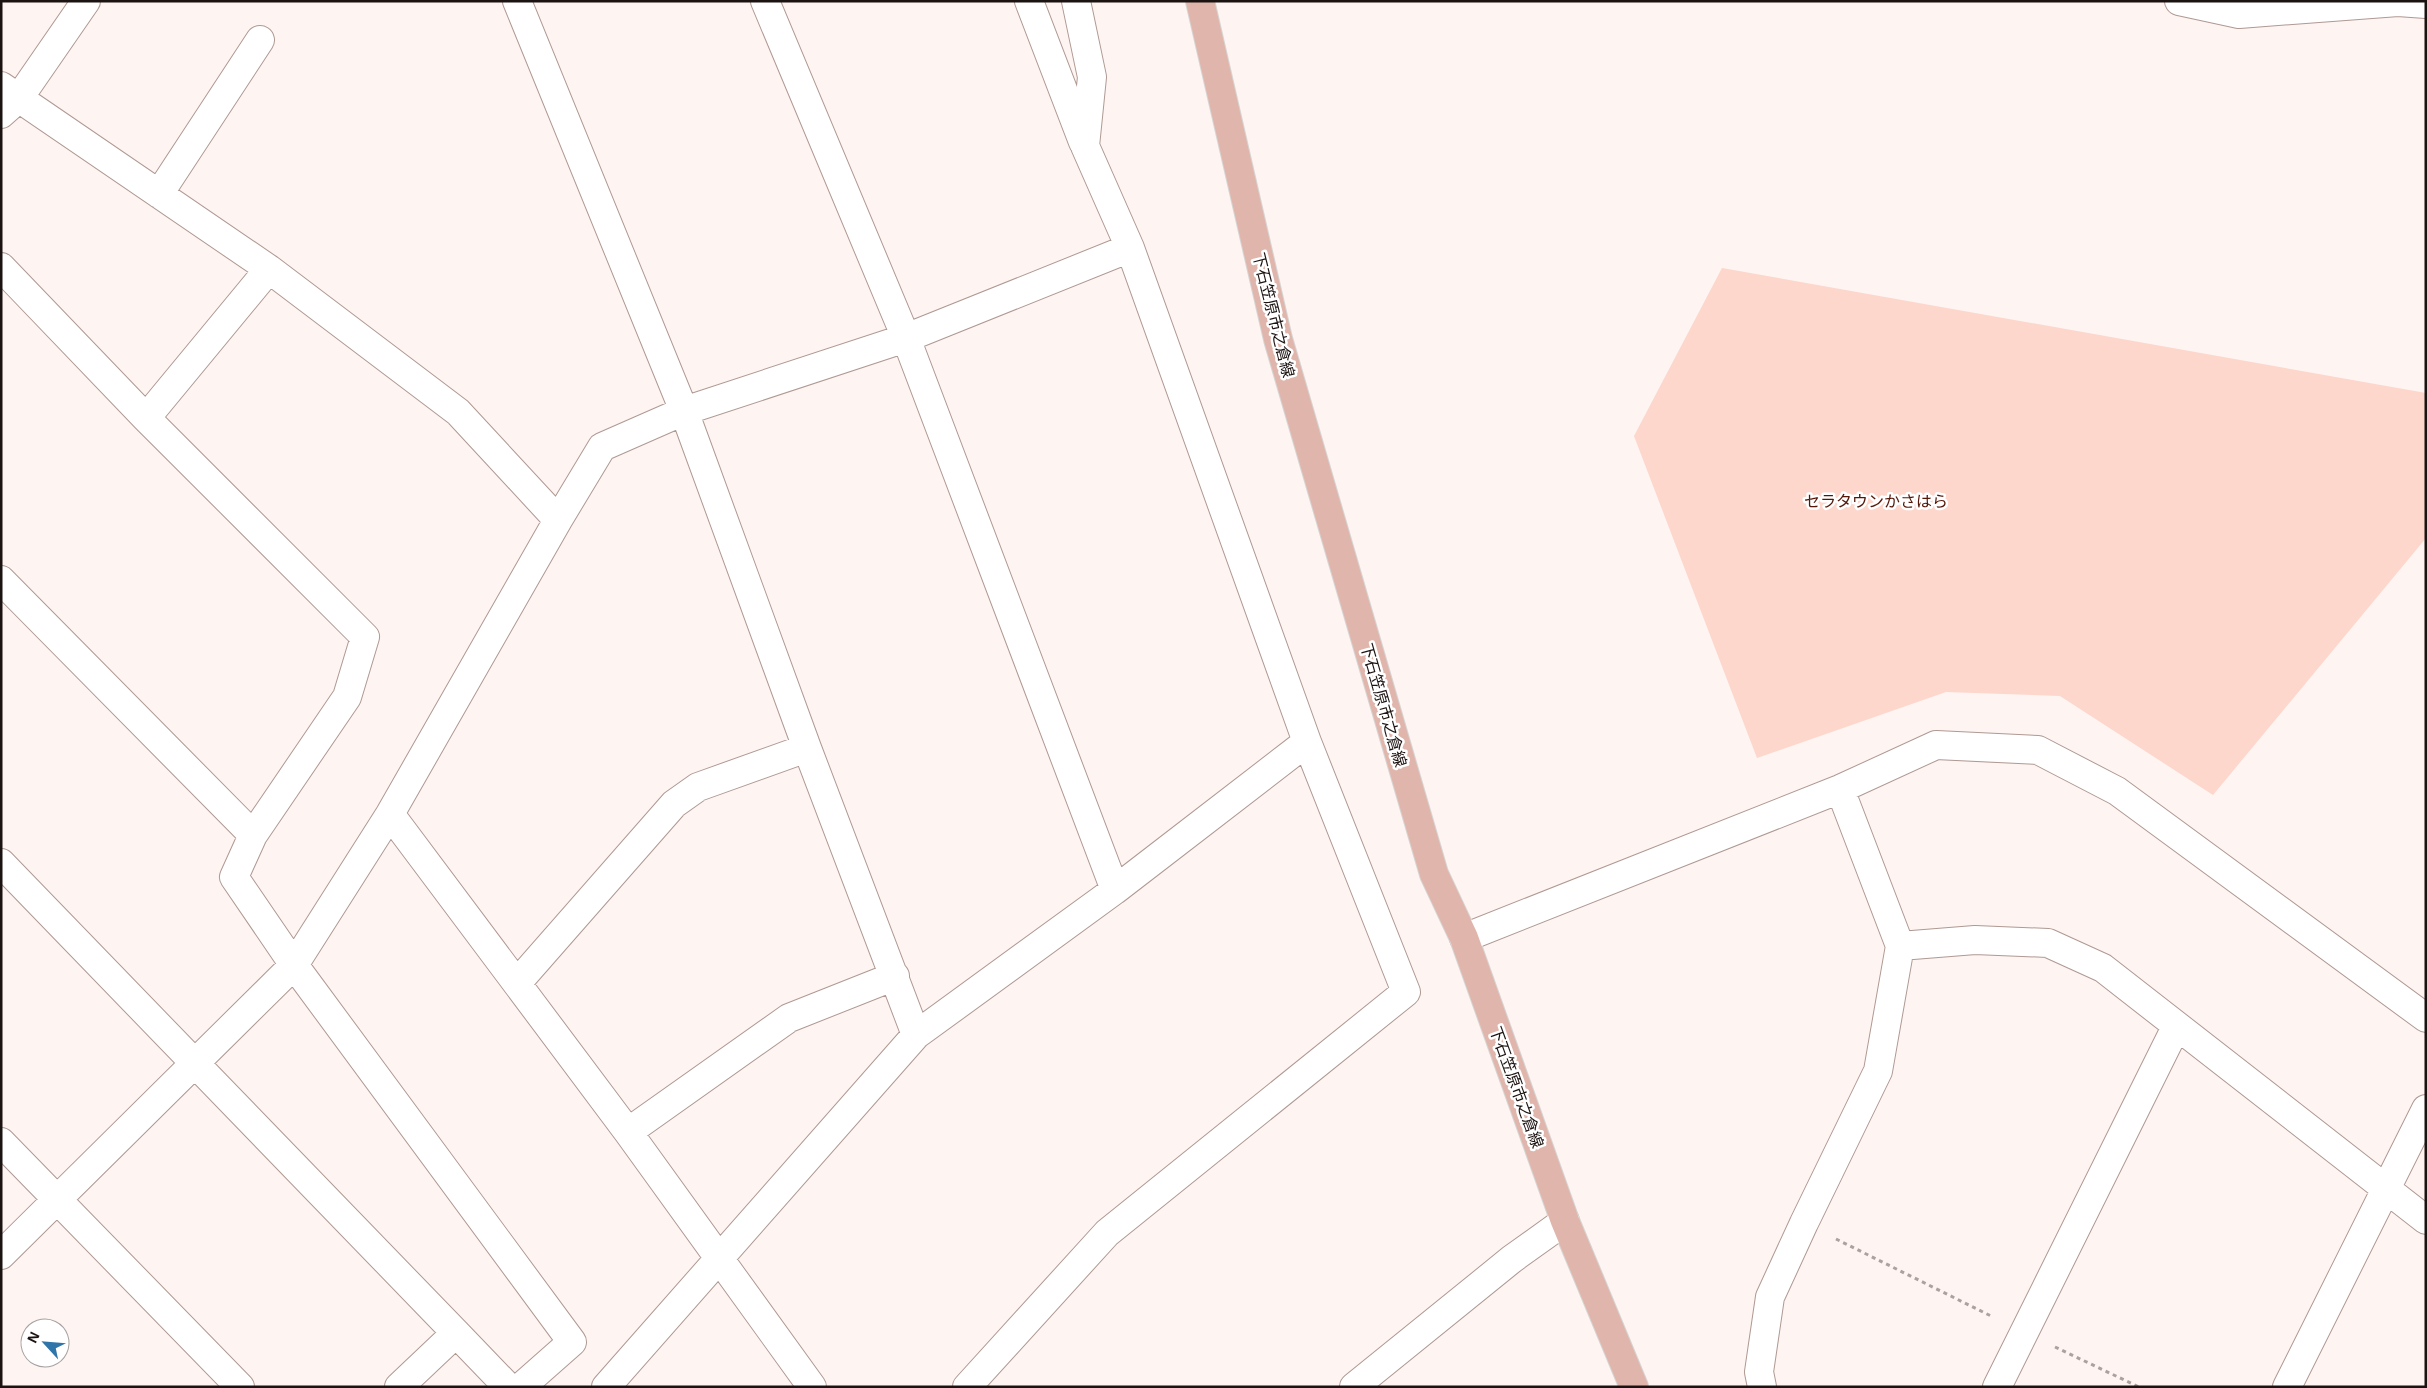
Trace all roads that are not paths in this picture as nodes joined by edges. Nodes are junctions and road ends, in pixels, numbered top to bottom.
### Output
1 (86, 1) edge
2 (517, 1) edge
3 (765, 1) edge
4 (1029, 1) edge
5 (1076, 1) edge
6 (1200, 1) edge
7 (2179, 1) edge
8 (2426, 4) edge
9 (260, 40) dead end
10 (7, 99) edge
11 (1085, 146) junction
12 (159, 194) junction
13 (1130, 248) junction
14 (1, 267) edge
15 (269, 269) junction
16 (906, 338) junction
17 (684, 411) junction
18 (146, 418) junction
19 (558, 520) junction
20 (1, 580) edge
21 (1307, 742) junction
22 (807, 748) junction
23 (1840, 789) junction
24 (390, 814) junction
25 (253, 835) junction
26 (1, 863) edge
27 (1115, 890) junction
28 (1464, 938) junction
29 (1900, 946) junction
30 (294, 965) junction
31 (895, 976) junction
32 (516, 983) junction
33 (2426, 1018) edge
34 (2176, 1027) junction
35 (916, 1035) junction
36 (194, 1062) junction
37 (2426, 1109) edge
38 (628, 1132) junction
39 (1, 1142) edge
40 (2385, 1188) junction
41 (57, 1199) junction
42 (2426, 1220) edge
43 (1565, 1222) junction
44 (1, 1254) edge
45 (720, 1259) junction
46 (456, 1333) junction
47 (240, 1387) edge
48 (399, 1387) edge
49 (508, 1387) edge
50 (521, 1387) edge
51 (606, 1387) edge
52 (812, 1387) edge
53 (966, 1387) edge
54 (1354, 1387) edge
55 (1634, 1387) edge
56 (1762, 1387) edge
57 (1998, 1387) edge
58 (2288, 1387) edge

1 - 10 street
2 - 17 street
3 - 16 street
4 - 11 street
5 - 11 street
6 - 28 main road, 下石笠原市之倉線
7 - 8 street
9 - 12 street
10 - 12 street
11 - 13 street
12 - 15 street
13 - 16 street
13 - 21 street
14 - 18 street
15 - 18 street
15 - 19 street
16 - 17 street
16 - 27 street
17 - 19 street
17 - 22 street
18 - 25 street
19 - 24 street
20 - 25 street
21 - 27 street
21 - 53 street
22 - 31 street
22 - 32 street
23 - 28 street
23 - 29 street
23 - 33 street
24 - 30 street
24 - 32 street
25 - 30 street
26 - 36 street
27 - 35 street
28 - 43 main road, 下石笠原市之倉線
29 - 34 street
29 - 56 street
30 - 36 street
30 - 50 street
31 - 35 street
31 - 38 street
32 - 38 street
34 - 40 street
34 - 57 street
35 - 45 street
36 - 41 street
36 - 46 street
37 - 40 street
38 - 45 street
39 - 41 street
40 - 42 street
40 - 58 street
41 - 44 street
41 - 47 street
43 - 54 street
43 - 55 main road, 下石笠原市之倉線
45 - 51 street
45 - 52 street
46 - 48 street
46 - 49 street

